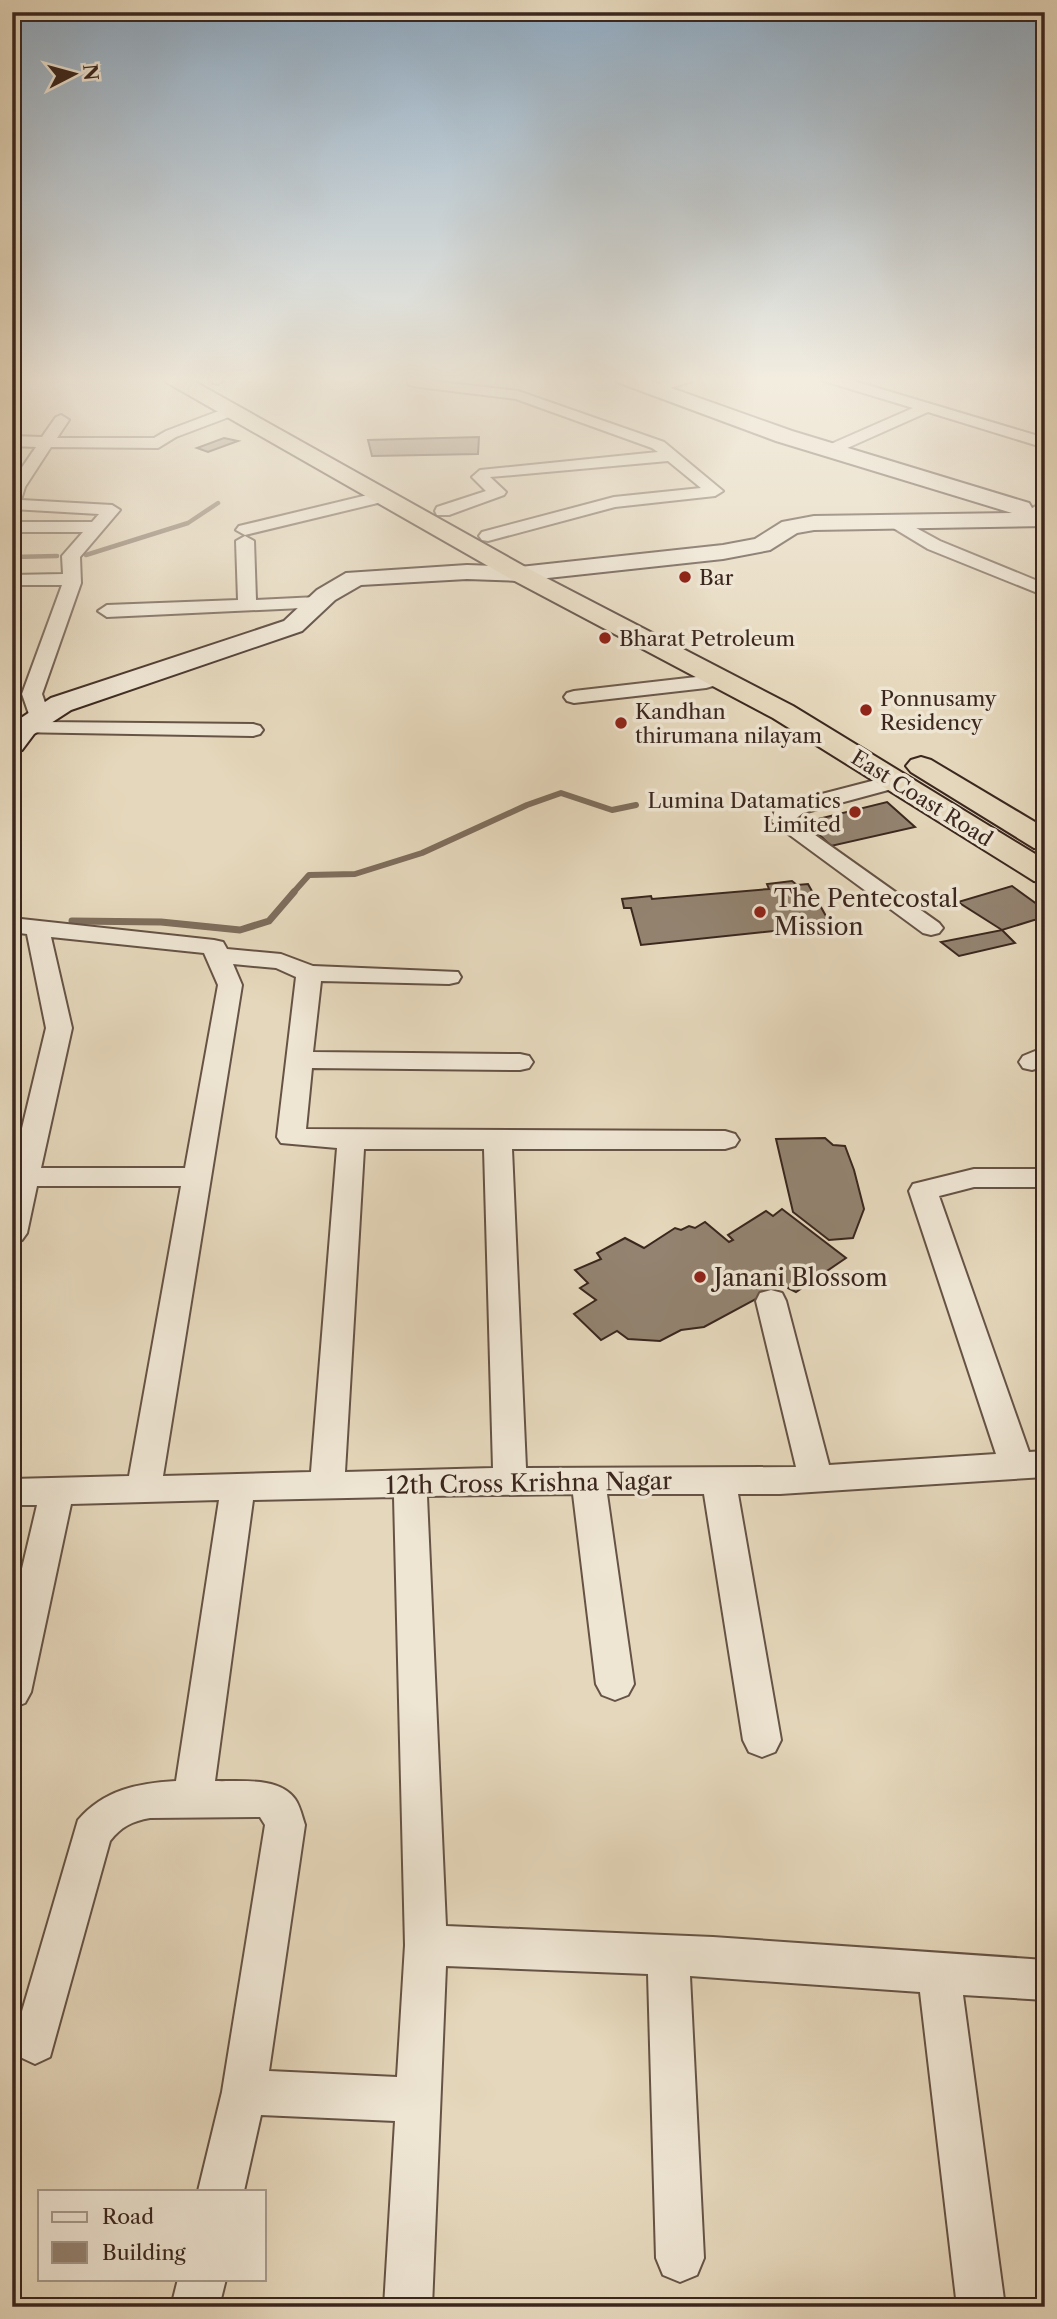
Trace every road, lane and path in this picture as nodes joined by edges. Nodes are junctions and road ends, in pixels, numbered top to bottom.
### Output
1 (18, 486) edge
2 (361, 486) edge
3 (401, 486) edge
4 (491, 486) edge
5 (709, 486) edge
6 (952, 486) edge
7 (380, 497) junction
8 (12, 504) edge
9 (443, 511) junction
10 (1042, 513) edge
11 (896, 522) junction
12 (12, 527) edge
13 (97, 527) junction
14 (488, 536) junction
15 (557, 572) junction
16 (520, 574) junction
17 (72, 579) junction
18 (12, 580) edge
19 (1045, 590) edge
20 (317, 603) junction
21 (247, 606) junction
22 (107, 611) dead end
23 (720, 678) junction
24 (787, 687) dead end
25 (574, 697) dead end
26 (22, 729) edge
27 (253, 730) dead end
28 (902, 755) dead end
29 (895, 781) junction
30 (1045, 841) edge
31 (1045, 874) edge
32 (25, 927) edge
33 (931, 928) dead end
34 (217, 955) junction
35 (309, 973) junction
36 (449, 977) dead end
37 (299, 1060) junction
38 (520, 1062) dead end
39 (351, 1140) junction
40 (498, 1140) junction
41 (725, 1140) dead end
42 (26, 1177) junction
43 (197, 1177) junction
44 (1045, 1178) edge
45 (12, 1233) edge
46 (771, 1301) dead end
47 (1031, 1465) edge
48 (816, 1479) junction
49 (510, 1481) junction
50 (588, 1481) junction
51 (719, 1481) junction
52 (410, 1483) junction
53 (327, 1485) junction
54 (238, 1487) junction
55 (144, 1489) junction
56 (57, 1491) junction
57 (12, 1492) edge
58 (615, 1684) dead end
59 (12, 1692) edge
60 (762, 1740) dead end
61 (193, 1798) junction
62 (426, 1945) junction
63 (668, 1955) junction
64 (939, 1972) junction
65 (1045, 1980) edge
66 (35, 2042) dead end
67 (244, 2092) junction
68 (418, 2100) junction
69 (221, 2190) edge
70 (680, 2258) dead end
71 (202, 2280) edge
72 (195, 2307) edge
73 (408, 2307) edge
74 (981, 2307) edge

1 - 8 street
2 - 7 highway, East Coast Road
3 - 9 highway
4 - 9 street
5 - 14 street
6 - 10 street
7 - 16 highway, East Coast Road
7 - 21 street
8 - 13 street
9 - 14 highway
10 - 11 street
11 - 15 street
11 - 19 street
12 - 13 street
13 - 17 street
14 - 15 highway
15 - 16 street
15 - 24 highway
16 - 20 street
16 - 23 highway, East Coast Road
17 - 18 street
17 - 26 street
20 - 21 street
20 - 26 street
21 - 22 street
23 - 25 street
23 - 29 highway, East Coast Road
26 - 27 street
28 - 30 highway, East Coast Road
29 - 31 highway, East Coast Road
29 - 33 street
32 - 34 street
32 - 42 street
34 - 35 street
34 - 43 street
35 - 36 street
35 - 37 street
37 - 38 street
37 - 39 street
39 - 40 street
39 - 53 street
40 - 41 street
40 - 49 street
42 - 43 street
42 - 45 street
43 - 55 street
44 - 47 street
46 - 48 street
47 - 48 street, 12th Cross Krishna Nagar
48 - 51 street, 12th Cross Krishna Nagar
49 - 50 street, 12th Cross Krishna Nagar
49 - 52 street, 12th Cross Krishna Nagar
50 - 51 street, 12th Cross Krishna Nagar
50 - 58 street
51 - 60 street
52 - 53 street, 12th Cross Krishna Nagar
52 - 62 street
53 - 54 street, 12th Cross Krishna Nagar
54 - 55 street, 12th Cross Krishna Nagar
54 - 61 street
55 - 56 street, 12th Cross Krishna Nagar
56 - 57 street, 12th Cross Krishna Nagar
56 - 59 street
61 - 66 street
61 - 67 street
62 - 63 street
62 - 68 street
63 - 64 street
63 - 70 street
64 - 65 street
64 - 74 street
67 - 68 street
67 - 69 street
68 - 73 street
71 - 72 street

